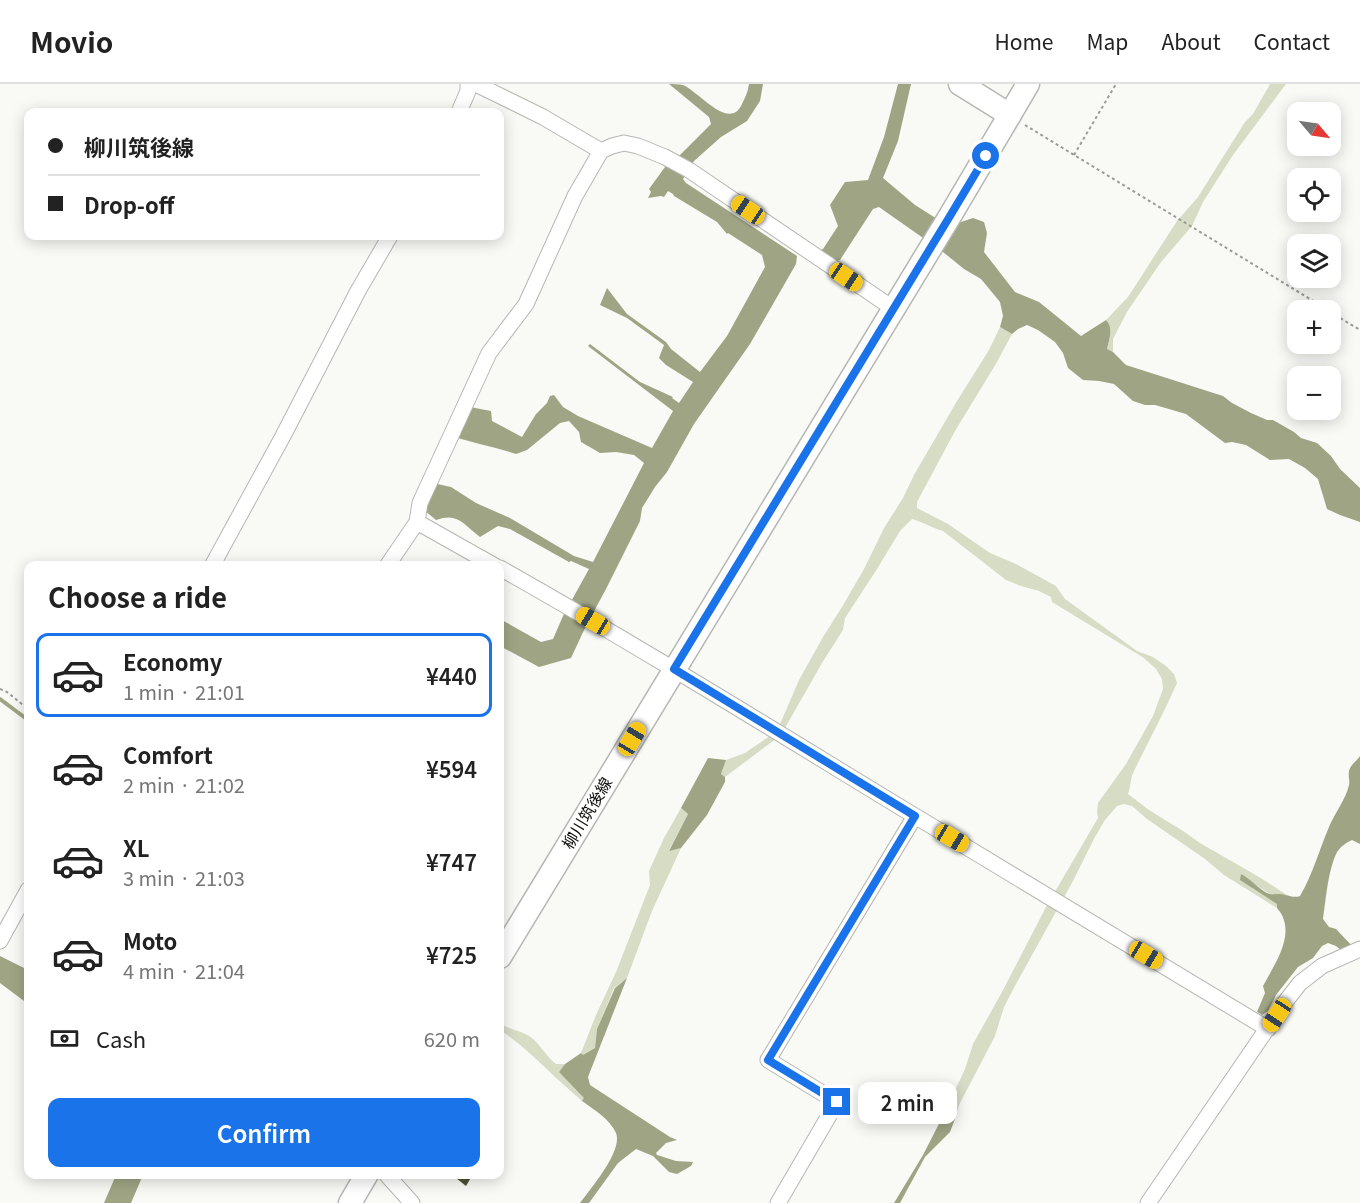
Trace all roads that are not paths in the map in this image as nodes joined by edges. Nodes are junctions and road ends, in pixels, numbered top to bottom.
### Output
1 (468, 84) edge
2 (476, 84) edge
3 (960, 84) edge
4 (1028, 84) edge
5 (461, 108) edge
6 (1010, 115) junction
7 (601, 151) junction
8 (388, 240) edge
9 (894, 309) junction
10 (417, 522) junction
11 (215, 561) edge
12 (390, 561) edge
13 (486, 561) edge
14 (504, 570) edge
15 (674, 669) junction
16 (915, 816) junction
17 (24, 897) edge
18 (0, 941) edge
19 (1360, 949) edge
20 (504, 950) edge
21 (1268, 1029) junction
22 (364, 1179) edge
23 (390, 1179) edge
24 (350, 1203) edge
25 (412, 1203) edge
26 (778, 1203) edge
27 (1148, 1203) edge

1 - 5 street
2 - 7 street
3 - 6 main road
4 - 6 main road, 柳川筑後線
6 - 9 main road, 柳川筑後線
7 - 9 street
7 - 10 street
8 - 11 street
9 - 15 main road, 柳川筑後線
10 - 12 street
10 - 13 street
14 - 15 street
15 - 16 street
15 - 20 main road, 柳川筑後線
16 - 21 street
16 - 26 street
17 - 18 street
19 - 21 street
21 - 27 street
22 - 24 main road
23 - 25 street

